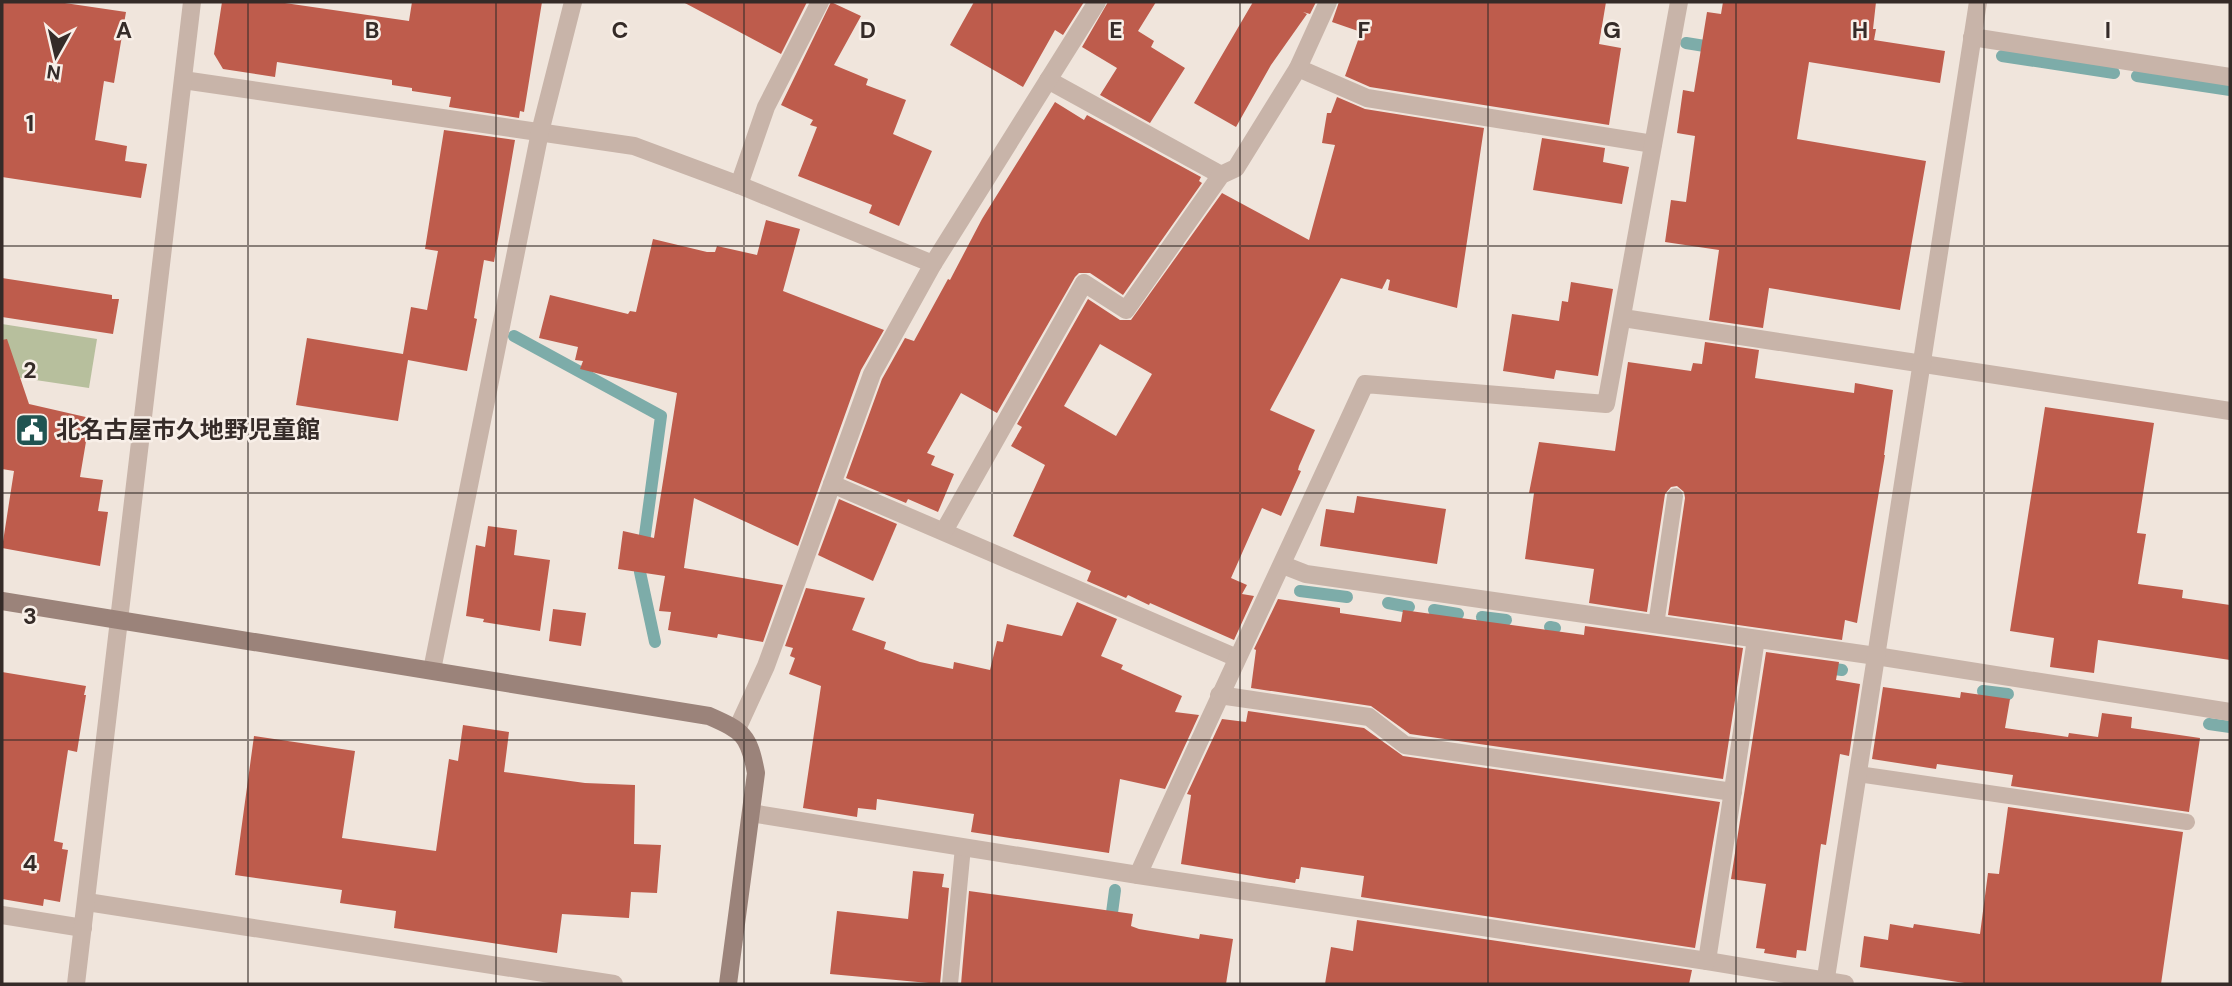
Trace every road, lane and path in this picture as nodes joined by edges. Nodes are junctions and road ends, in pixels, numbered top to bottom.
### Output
1 (192, 2) edge
2 (573, 2) edge
3 (820, 2) edge
4 (1097, 2) edge
5 (1328, 2) edge
6 (1679, 2) edge
7 (1978, 2) edge
8 (1972, 37) junction
9 (1298, 68) junction
10 (2230, 77) edge
11 (183, 80) junction
12 (1048, 80) junction
13 (540, 132) junction
14 (1653, 144) junction
15 (1221, 175) junction
16 (739, 185) junction
17 (933, 264) junction
18 (1623, 318) junction
19 (1921, 363) junction
20 (2230, 411) edge
21 (832, 484) junction
22 (1675, 496) dead end
23 (944, 531) junction
24 (1283, 565) junction
25 (2, 601) edge
26 (120, 619) junction
27 (1656, 625) junction
28 (1756, 639) junction
29 (1876, 656) junction
30 (1237, 658) junction
31 (432, 670) junction
32 (1219, 695) junction
33 (2230, 712) edge
34 (737, 729) junction
35 (1858, 774) junction
36 (1732, 792) junction
37 (751, 813) junction
38 (2187, 822) dead end
39 (963, 847) junction
40 (1139, 875) junction
41 (87, 902) junction
42 (2, 915) edge
43 (83, 928) junction
44 (1707, 961) junction
45 (1825, 983) edge
46 (76, 984) edge
47 (614, 984) edge
48 (728, 984) edge
49 (950, 984) edge
50 (1845, 984) edge

1 - 11 street
2 - 13 street
3 - 16 street
4 - 12 street
5 - 9 street
6 - 14 street
7 - 8 street
8 - 10 street
8 - 19 street
9 - 14 street
9 - 15 street
11 - 13 street
11 - 26 street
12 - 15 street
12 - 17 street
13 - 16 street
13 - 31 street
14 - 18 street
15 - 23 street
16 - 17 street
17 - 21 street
18 - 19 street
18 - 24 street
19 - 20 street
19 - 29 street
21 - 23 street
21 - 34 street
22 - 27 lane
23 - 30 street
24 - 27 street
24 - 30 street
25 - 26 street
26 - 31 street
26 - 41 street
27 - 28 street
28 - 29 street
28 - 36 street
29 - 33 street
29 - 35 street
30 - 32 street
31 - 34 street
32 - 36 street
32 - 40 street
34 - 37 street
35 - 38 lane
35 - 45 street
36 - 44 street
37 - 39 street
37 - 48 street
39 - 40 street
39 - 49 lane
40 - 44 street
41 - 43 street
41 - 47 street
42 - 43 street
43 - 46 street
44 - 45 street
45 - 50 street

